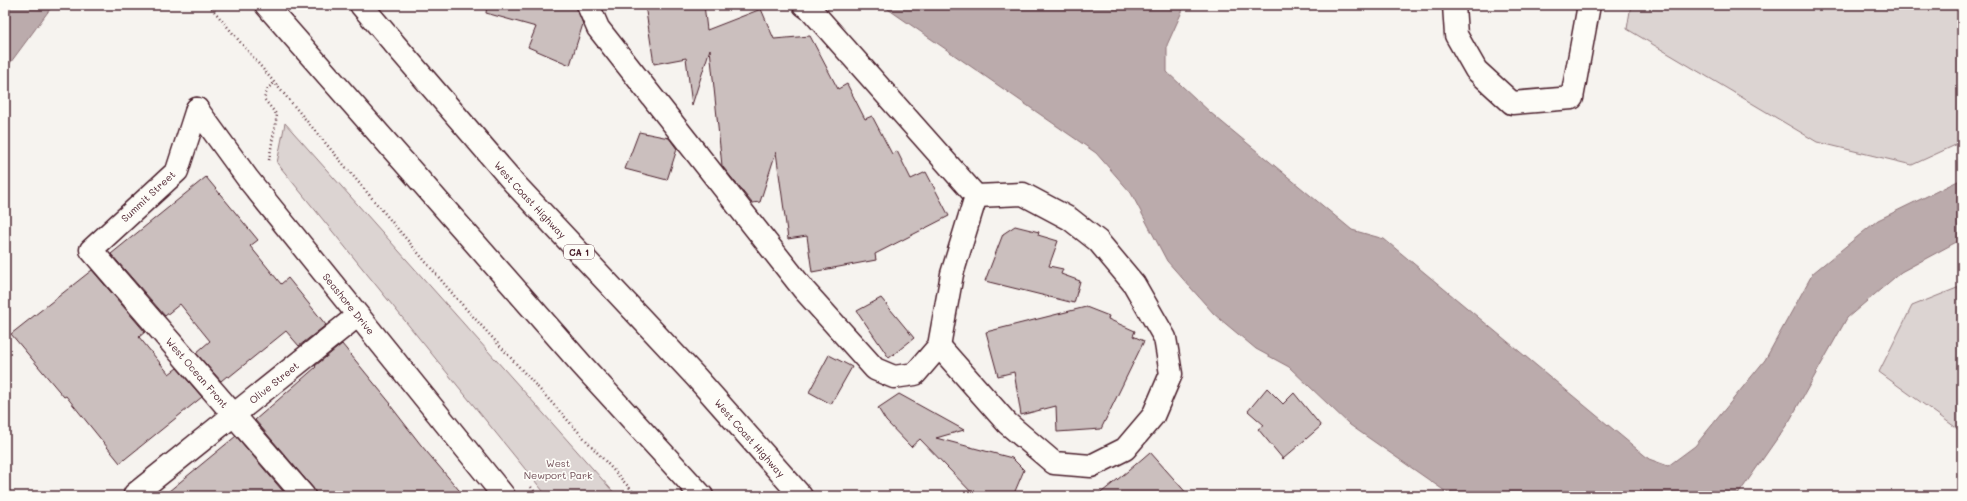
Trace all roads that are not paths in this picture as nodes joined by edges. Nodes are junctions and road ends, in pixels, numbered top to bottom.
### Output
1 (266, 5) edge
2 (361, 5) edge
3 (588, 5) edge
4 (804, 5) edge
5 (1454, 5) edge
6 (1589, 5) edge
7 (197, 109) joint
8 (976, 196) junction
9 (91, 250) joint
10 (357, 316) junction
11 (939, 346) junction
12 (232, 416) junction
13 (135, 494) dead end
14 (304, 496) edge
15 (504, 496) edge
16 (702, 496) edge
17 (801, 496) edge

1 - 16 main road
2 - 17 main road, West Coast Highway / CA 1
3 - 11 main road
4 - 8 main road
5 - 6 main road
7 - 9 main road, Summit Street
7 - 10 main road, Seashore Drive
8 - 11 main road
8 - 11 main road
9 - 12 main road, West Ocean Front
10 - 12 main road, Olive Street
10 - 15 main road, Seashore Drive
12 - 13 main road, Olive Street
12 - 14 main road, West Ocean Front

